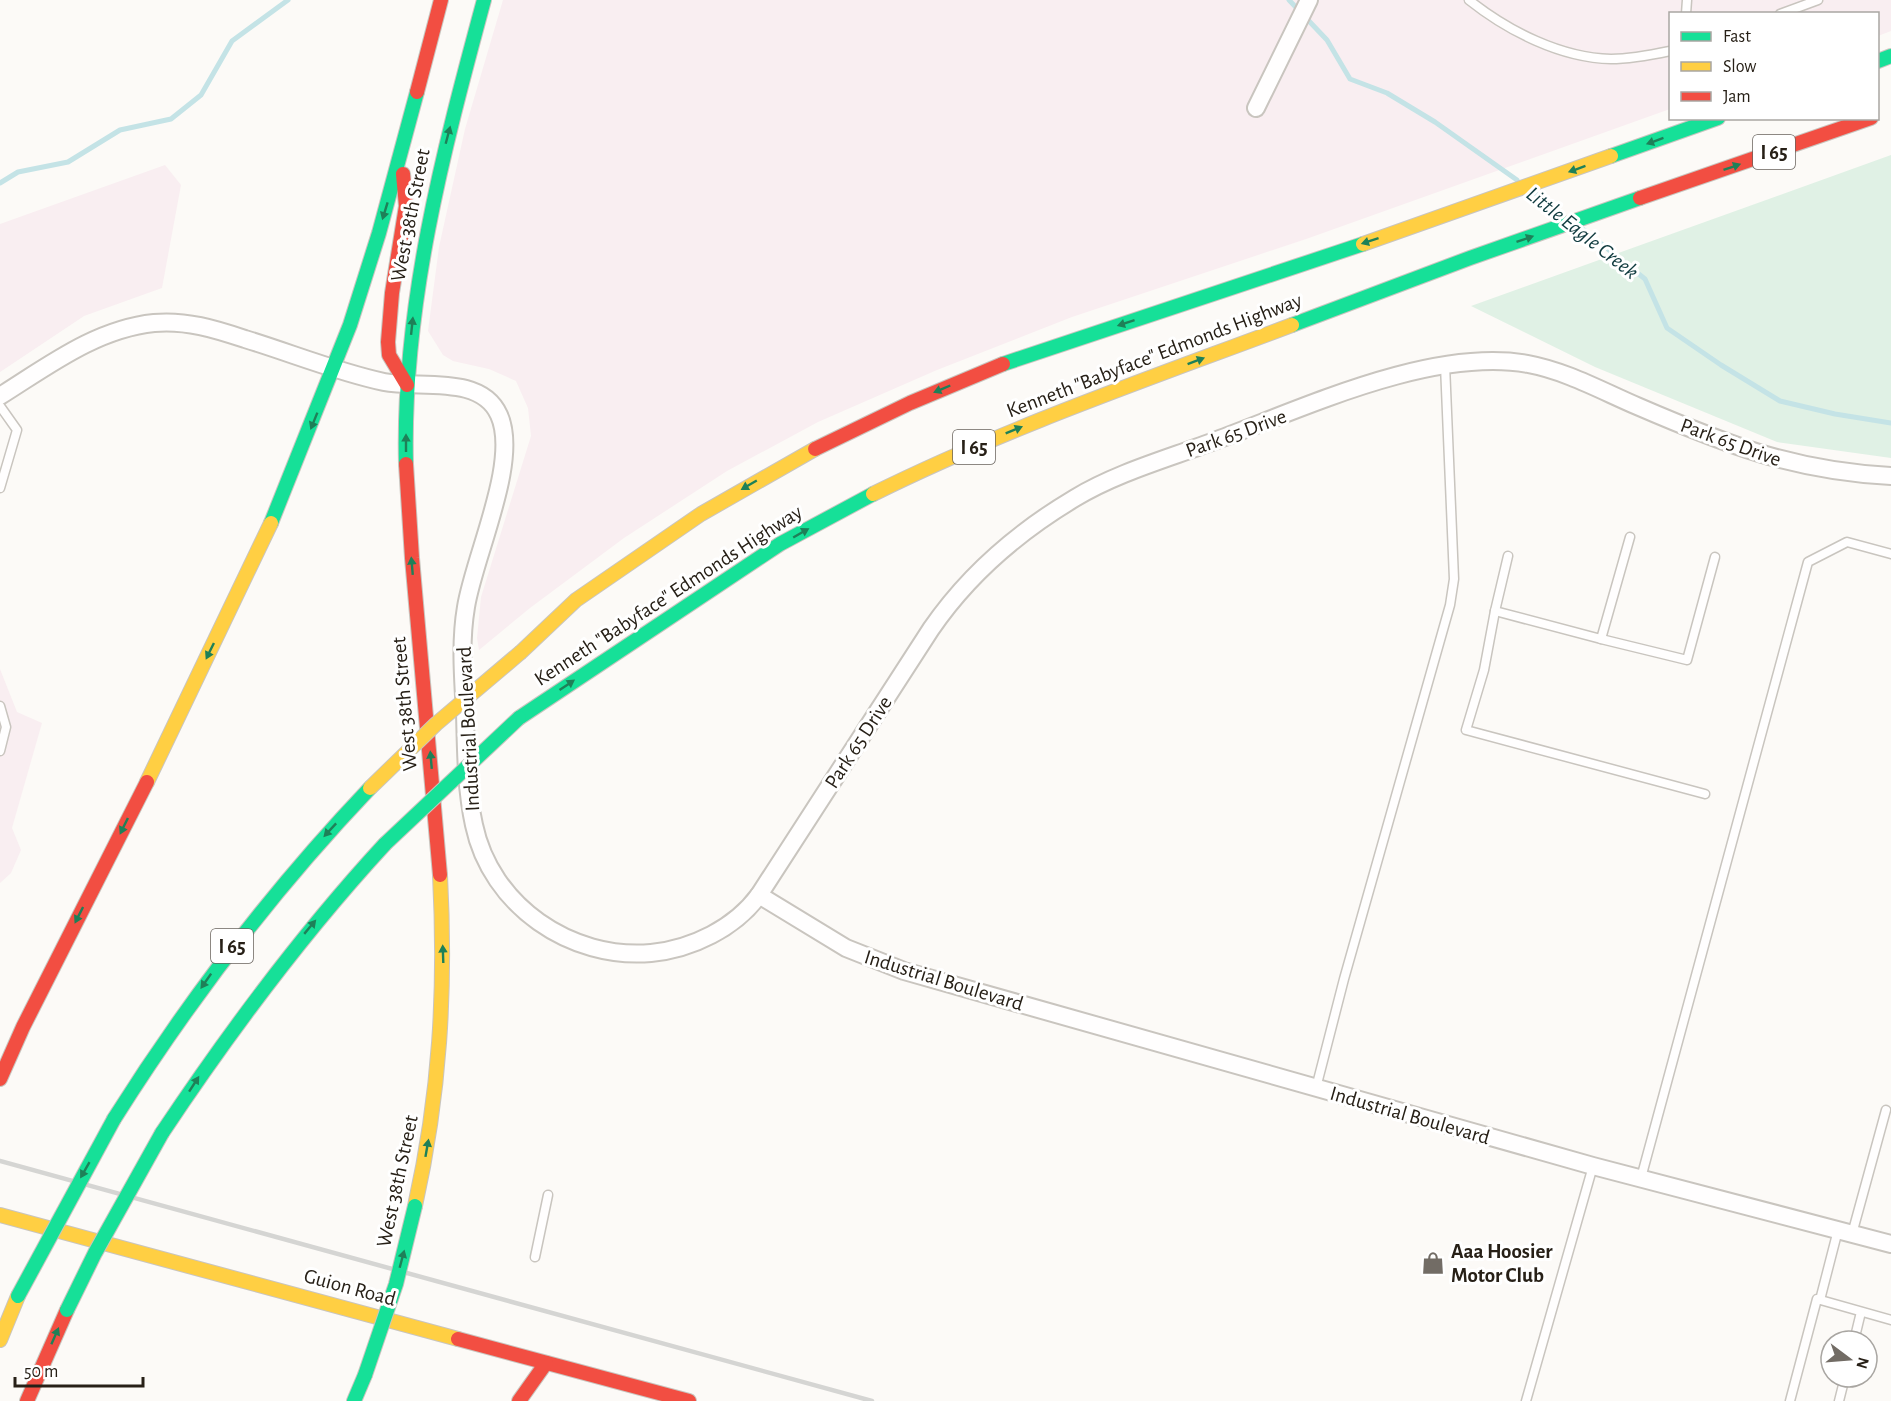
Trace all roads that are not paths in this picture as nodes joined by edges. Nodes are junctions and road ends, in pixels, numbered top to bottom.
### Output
1 (441, 0) edge
2 (484, 0) edge
3 (1310, 0) edge
4 (1469, 0) edge
5 (1818, 0) edge
6 (1785, 12) edge
7 (1669, 51) edge
8 (1256, 108) dead end
9 (1712, 120) edge
10 (1867, 120) edge
11 (401, 155) junction
12 (1445, 365) junction
13 (335, 367) junction
14 (407, 385) junction
15 (0, 396) edge
16 (0, 405) edge
17 (1891, 476) edge
18 (0, 488) edge
19 (1630, 537) dead end
20 (1891, 554) edge
21 (1508, 556) dead end
22 (1715, 557) dead end
23 (1496, 611) junction
24 (1601, 639) junction
25 (0, 706) edge
26 (0, 751) edge
27 (1706, 794) dead end
28 (759, 895) junction
29 (0, 1079) edge
30 (1316, 1088) junction
31 (1886, 1110) dead end
32 (1593, 1166) junction
33 (1641, 1178) junction
34 (548, 1196) dead end
35 (0, 1215) edge
36 (1845, 1232) junction
37 (1891, 1244) edge
38 (536, 1257) dead end
39 (18, 1296) junction
40 (1820, 1300) junction
41 (1861, 1312) junction
42 (1891, 1320) edge
43 (0, 1324) edge
44 (1857, 1329) edge
45 (0, 1340) edge
46 (546, 1363) junction
47 (27, 1401) edge
48 (354, 1401) edge
49 (519, 1401) edge
50 (689, 1401) edge
51 (1526, 1401) edge
52 (1790, 1401) edge

1 - 11 main road, West 38th Street
14 -> 2 main road, West 38th Street
3 - 8 street
4 - 7 lane
5 - 6 lane
9 -> 39 main road, Kenneth "Babyface" Edmonds Highway / I 65, bridge
47 -> 10 main road, Kenneth "Babyface" Edmonds Highway / I 65, bridge
11 -> 13 main road, West 38th Street
11 - 14 main road
12 - 17 street, Park 65 Drive
12 - 28 street, Park 65 Drive
12 - 30 lane
13 - 14 street, Industrial Boulevard
13 - 15 street, Industrial Boulevard
13 -> 29 main road, West 38th Street
14 - 28 street, Industrial Boulevard
48 -> 14 main road, West 38th Street, bridge
16 - 18 lane
19 - 24 lane
20 - 33 lane
21 - 23 lane
22 - 24 lane
23 - 24 lane
23 - 27 lane
25 - 26 lane
28 - 30 street, Industrial Boulevard
30 - 32 street, Industrial Boulevard
31 - 36 lane
32 - 33 street, Industrial Boulevard
32 - 51 lane
33 - 36 street, Industrial Boulevard
34 - 38 lane
35 - 46 main road, Guion Road
36 - 37 street, Industrial Boulevard
36 - 40 lane
39 - 43 main road
39 - 45 main road, Kenneth "Babyface" Edmonds Highway / I 65
40 - 41 lane
40 - 52 lane
41 - 42 lane
41 - 44 lane
46 - 49 main road
46 - 50 main road, Guion Road

